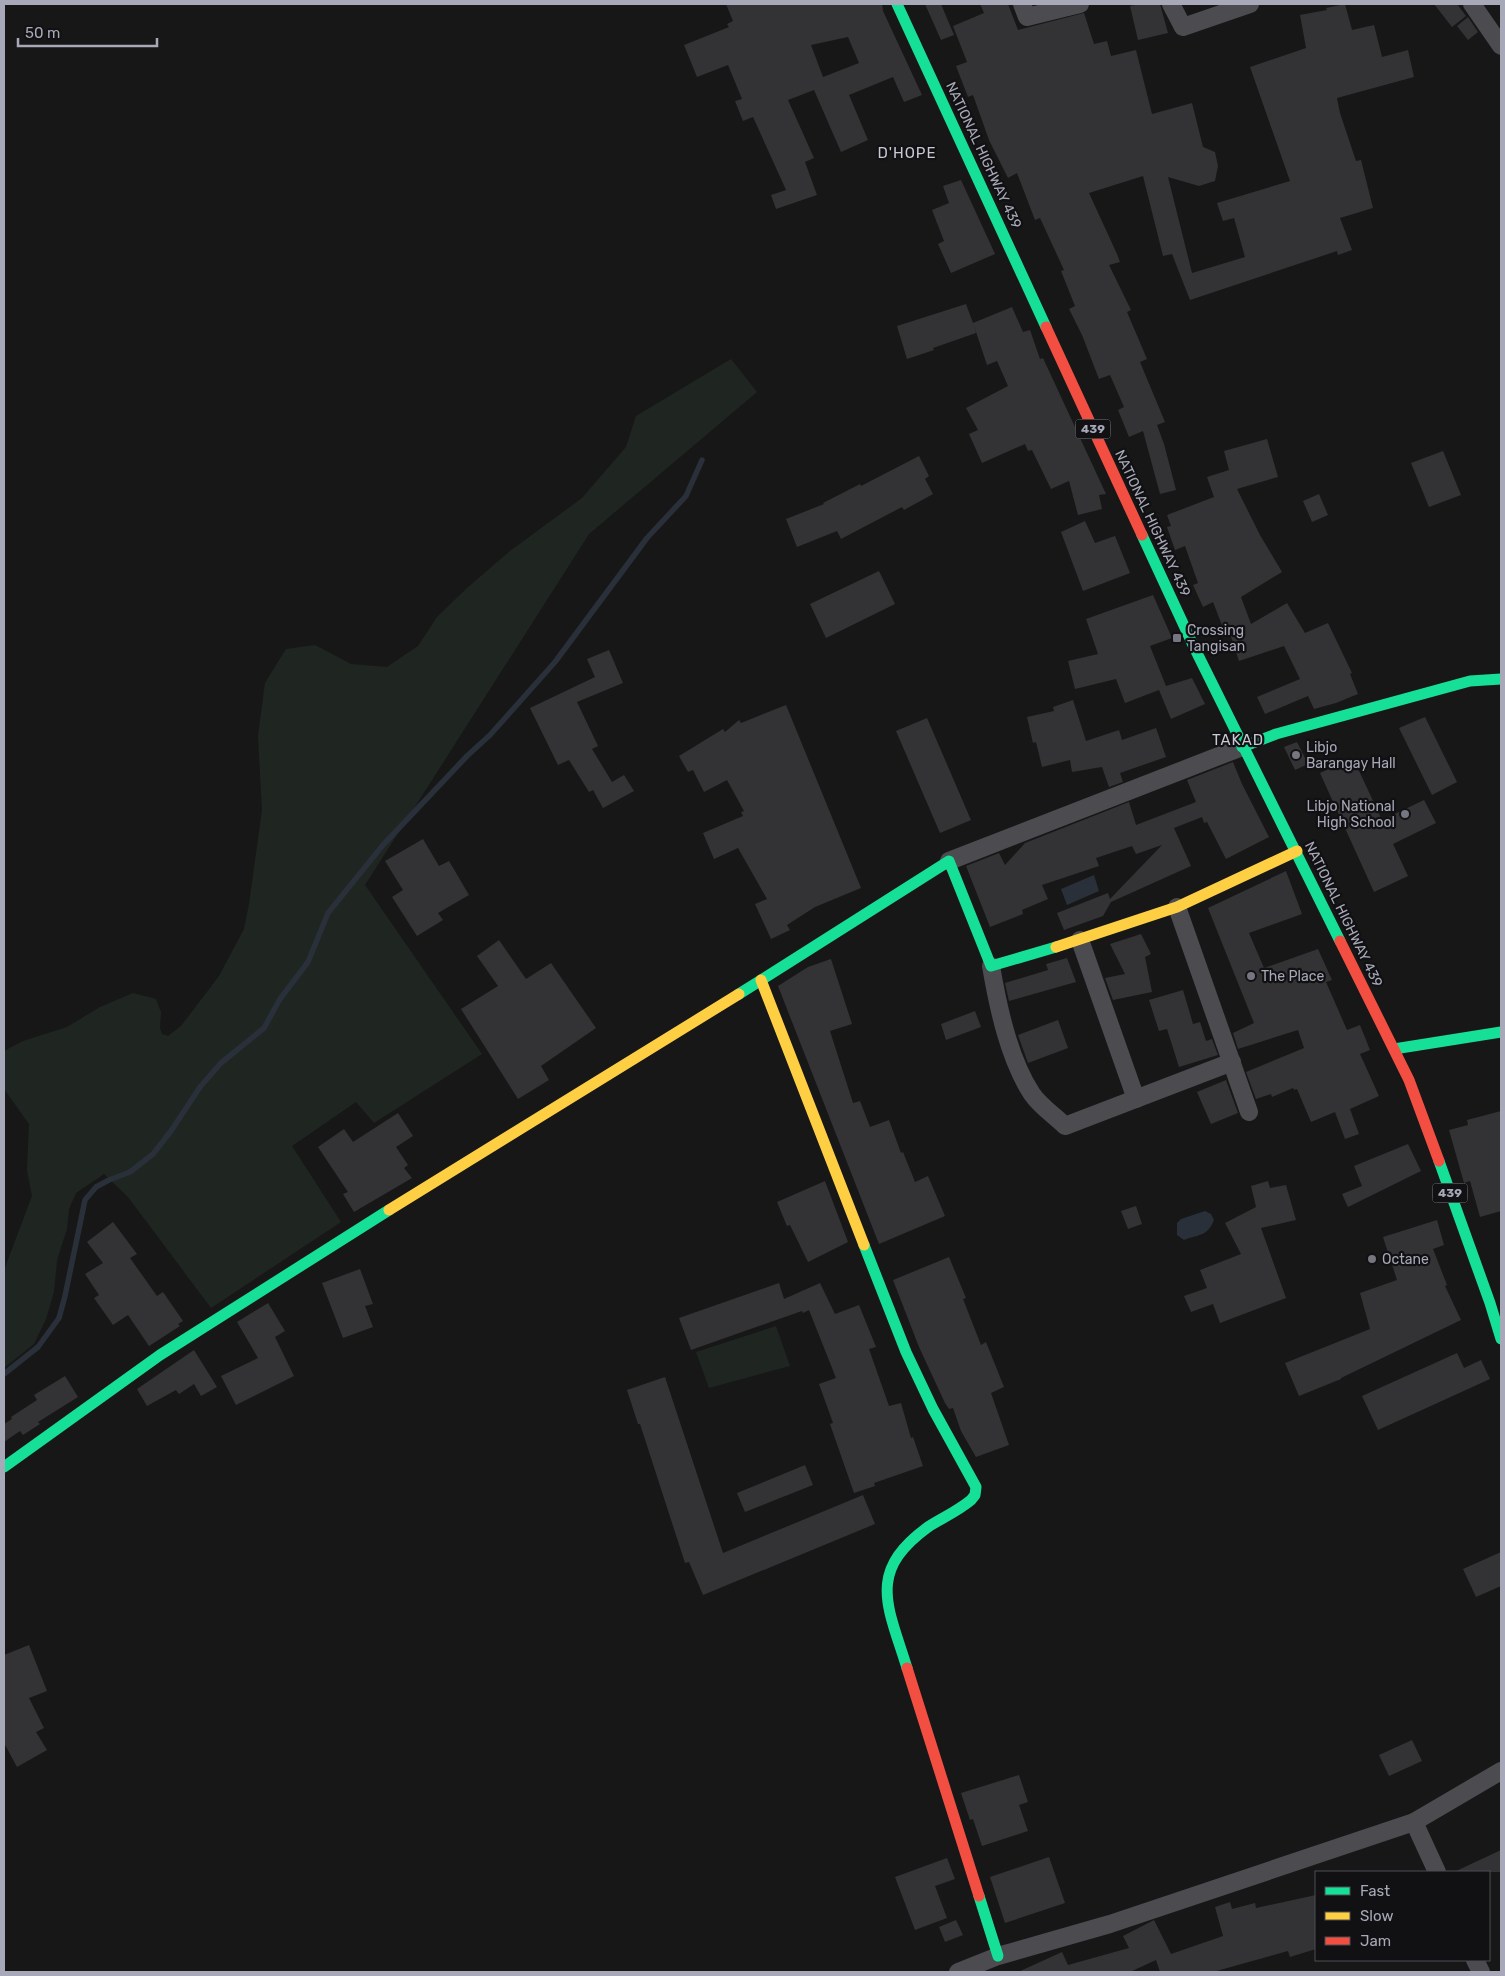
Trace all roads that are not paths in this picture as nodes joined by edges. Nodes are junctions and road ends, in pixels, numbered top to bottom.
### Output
1 (897, 4) edge
2 (1022, 4) edge
3 (1080, 4) edge
4 (1171, 4) edge
5 (1250, 4) edge
6 (1472, 4) edge
7 (1501, 46) edge
8 (1501, 679) edge
9 (1242, 747) junction
10 (1296, 851) junction
11 (949, 861) junction
12 (1177, 908) junction
13 (1080, 940) junction
14 (991, 966) junction
15 (761, 980) junction
16 (1501, 1032) edge
17 (1394, 1049) junction
18 (1232, 1062) junction
19 (1136, 1099) junction
20 (1249, 1112) dead end
21 (1501, 1339) edge
22 (4, 1467) edge
23 (1501, 1771) edge
24 (1414, 1822) junction
25 (1436, 1871) edge
26 (998, 1956) junction
27 (958, 1972) edge

1 - 9 street, NATIONAL HIGHWAY 439 / 439
2 - 3 street
4 - 5 street
6 - 7 street
8 - 9 street
9 - 10 street, NATIONAL HIGHWAY 439 / 439
9 - 11 street
10 - 12 street
10 - 17 street, NATIONAL HIGHWAY 439 / 439
11 - 14 street
11 - 15 street
12 - 13 street
12 - 18 street
13 - 14 street
13 - 19 street
14 - 19 street
15 - 22 street
15 - 26 street
16 - 17 street
17 - 21 street, 439
18 - 19 street
18 - 20 street
23 - 24 street
24 - 25 street
24 - 26 street
26 - 27 street

